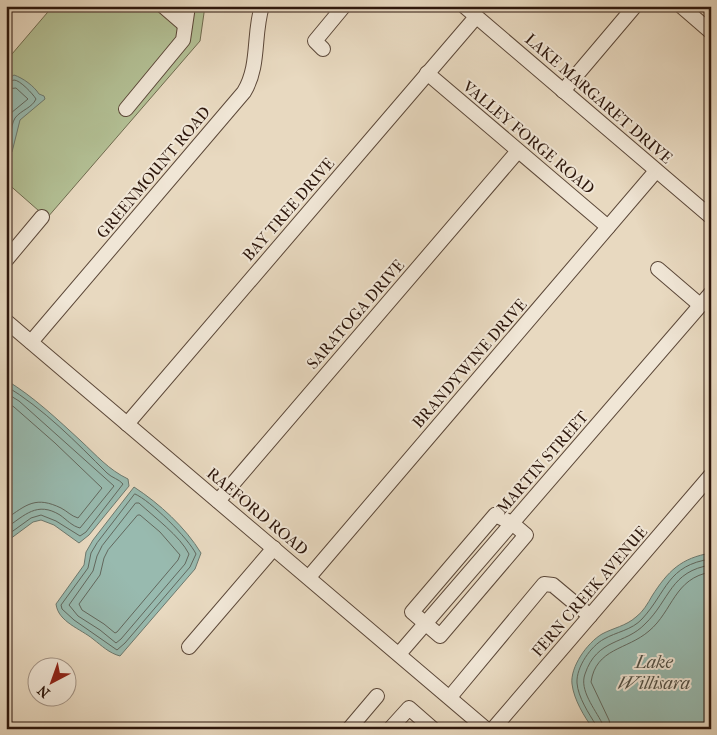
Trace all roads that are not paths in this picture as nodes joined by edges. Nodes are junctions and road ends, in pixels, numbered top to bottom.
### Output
1 (163, 6) edge
2 (188, 6) edge
3 (262, 6) edge
4 (344, 6) edge
5 (464, 6) edge
6 (635, 6) edge
7 (681, 6) edge
8 (476, 17) junction
9 (185, 25) junction
10 (711, 32) edge
11 (323, 49) dead end
12 (427, 73) junction
13 (563, 90) junction
14 (126, 109) dead end
15 (518, 151) junction
16 (656, 171) junction
17 (42, 217) dead end
18 (711, 217) edge
19 (608, 227) junction
20 (6, 260) edge
21 (658, 269) dead end
22 (711, 293) edge
23 (700, 305) junction
24 (6, 321) edge
25 (31, 342) junction
26 (127, 424) junction
27 (711, 476) edge
28 (218, 500) junction
29 (512, 523) junction
30 (274, 548) junction
31 (309, 577) junction
32 (590, 616) junction
33 (425, 624) junction
34 (189, 647) dead end
35 (399, 654) junction
36 (377, 696) dead end
37 (450, 698) junction
38 (349, 729) edge
39 (390, 729) edge
40 (433, 729) edge
41 (486, 729) edge
42 (493, 729) edge

1 - 9 street
2 - 9 street
3 - 25 street, GREENMOUNT ROAD
4 - 11 street
5 - 8 street, LAKE MARGARET DRIVE
6 - 13 street
7 - 10 street
8 - 12 street, BAY TREE DRIVE
8 - 13 street, LAKE MARGARET DRIVE
9 - 14 street
12 - 15 street, VALLEY FORGE ROAD
12 - 26 street, BAY TREE DRIVE
13 - 16 street, LAKE MARGARET DRIVE
15 - 19 street, VALLEY FORGE ROAD
15 - 28 street, SARATOGA DRIVE
16 - 18 street, LAKE MARGARET DRIVE
16 - 19 street, BRANDYWINE DRIVE
17 - 20 street
19 - 31 street, BRANDYWINE DRIVE
21 - 23 street
22 - 23 street, MARTIN STREET
23 - 29 street, MARTIN STREET
24 - 25 street, RAEFORD ROAD
25 - 26 street, RAEFORD ROAD
26 - 28 street, RAEFORD ROAD
27 - 32 street, FERN CREEK AVENUE
28 - 30 street, RAEFORD ROAD
29 - 33 street, MARTIN STREET
29 - 33 street
30 - 31 street, RAEFORD ROAD
30 - 34 street
31 - 35 street, RAEFORD ROAD
32 - 37 street
32 - 42 street, FERN CREEK AVENUE
33 - 35 street, MARTIN STREET
35 - 37 street, RAEFORD ROAD
36 - 38 street
37 - 41 street, RAEFORD ROAD
39 - 40 street

